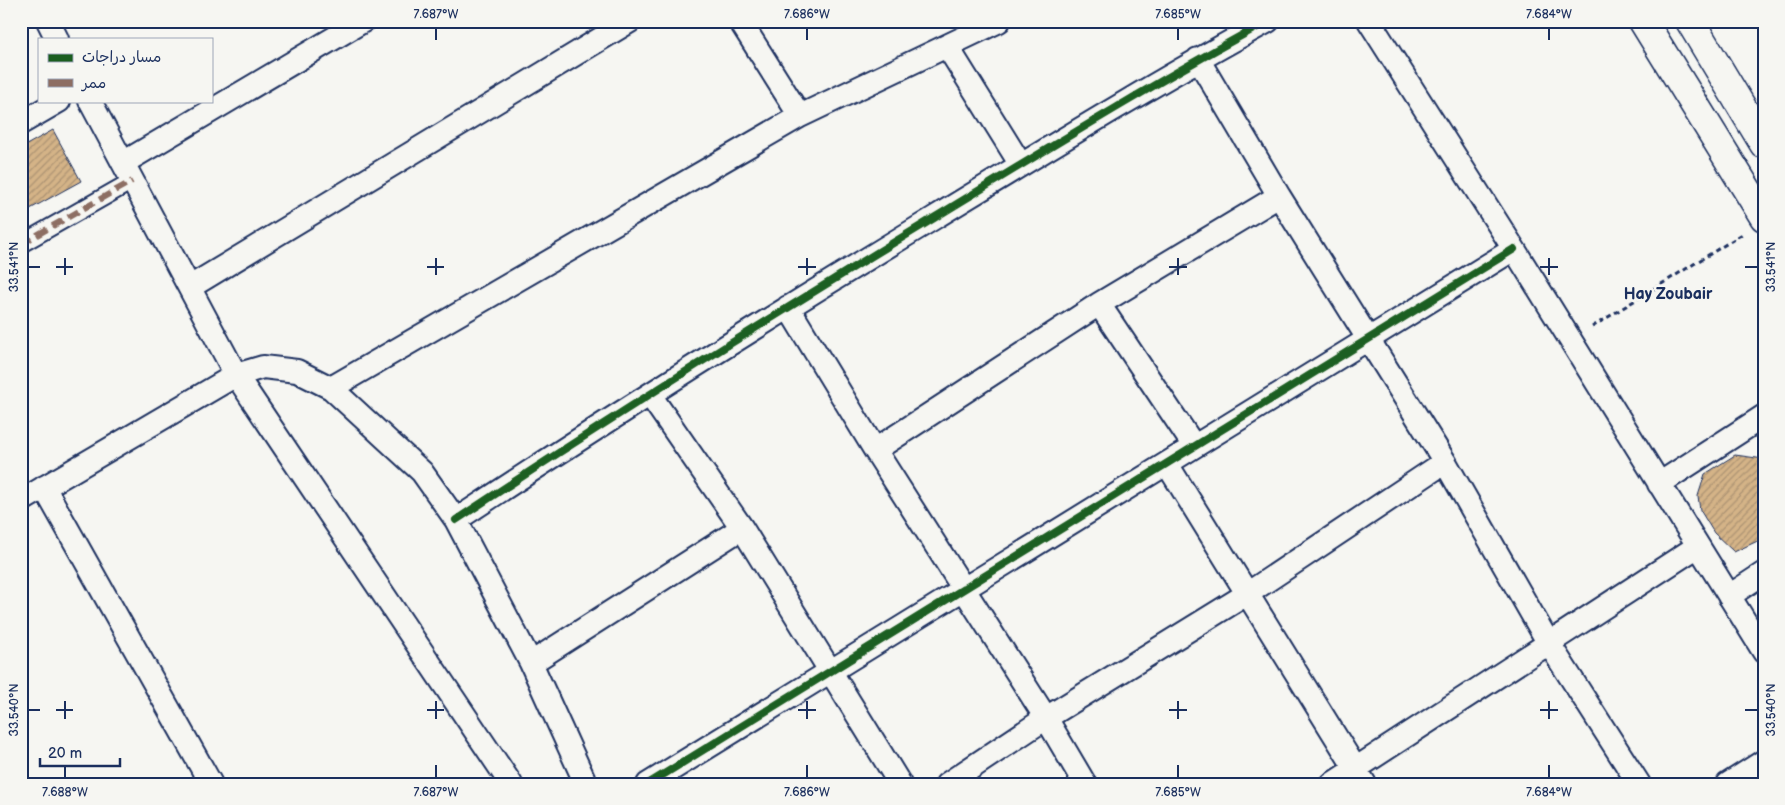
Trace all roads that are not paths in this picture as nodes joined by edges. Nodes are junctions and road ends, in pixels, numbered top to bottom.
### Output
1 (48, 21) edge
2 (363, 21) edge
3 (630, 21) edge
4 (740, 21) edge
5 (999, 21) edge
6 (1268, 21) edge
7 (1369, 21) edge
8 (1643, 21) edge
9 (1690, 21) edge
10 (56, 38) edge
11 (947, 46) junction
12 (1198, 59) junction
13 (57, 102) edge
14 (91, 102) edge
15 (800, 116) junction
16 (21, 123) edge
17 (1764, 144) edge
18 (1021, 165) junction
19 (128, 172) junction
20 (1279, 196) junction
21 (1755, 224) edge
22 (21, 244) edge
23 (1514, 249) junction
24 (190, 288) junction
25 (1099, 304) junction
26 (788, 306) junction
27 (1369, 338) junction
28 (236, 375) junction
29 (331, 388) junction
30 (650, 395) junction
31 (1764, 416) edge
32 (1194, 446) junction
33 (875, 450) junction
34 (1445, 462) junction
35 (1167, 464) junction
36 (1659, 484) junction
37 (44, 487) junction
38 (21, 501) edge
39 (456, 520) junction
40 (742, 528) junction
41 (1698, 546) junction
42 (1764, 573) edge
43 (963, 588) junction
44 (1247, 594) junction
45 (1729, 596) junction
46 (1548, 642) junction
47 (1764, 652) edge
48 (531, 663) junction
49 (830, 671) junction
50 (1046, 718) junction
51 (1764, 761) edge
52 (1360, 776) edge
53 (211, 784) edge
54 (511, 784) edge
55 (586, 784) edge
56 (648, 784) edge
57 (900, 784) edge
58 (947, 784) edge
59 (1085, 784) edge
60 (1332, 784) edge
61 (1639, 784) edge
62 (1728, 784) edge

1 - 10 street
2 - 19 street
3 - 24 street
4 - 15 street
5 - 11 street
6 - 12 street
7 - 23 street
8 - 21 main road
9 - 17 main road
11 - 15 street
11 - 18 street
12 - 18 street
12 - 20 street
13 - 16 street
14 - 19 street
15 - 29 street
18 - 26 street
19 - 22 street
19 - 24 street
20 - 25 street
20 - 27 street
23 - 27 street
23 - 36 street
24 - 28 street
25 - 32 street
25 - 33 street
26 - 30 street
26 - 33 street
27 - 32 street
27 - 34 street
28 - 29 street
28 - 37 street
28 - 54 street
29 - 39 street
30 - 39 street
30 - 40 street
31 - 36 street
32 - 35 street
33 - 43 street
34 - 44 street
34 - 46 street
35 - 43 street
35 - 44 street
36 - 41 street
37 - 38 street
37 - 53 street
39 - 48 street
40 - 48 street
40 - 49 street
41 - 45 street
41 - 46 street
42 - 45 street
43 - 49 street
43 - 50 street
44 - 50 street
44 - 52 street
45 - 47 street
46 - 52 street
46 - 61 street
48 - 55 street
49 - 56 street
49 - 57 street
50 - 58 street
50 - 59 street
51 - 62 street
52 - 60 street

